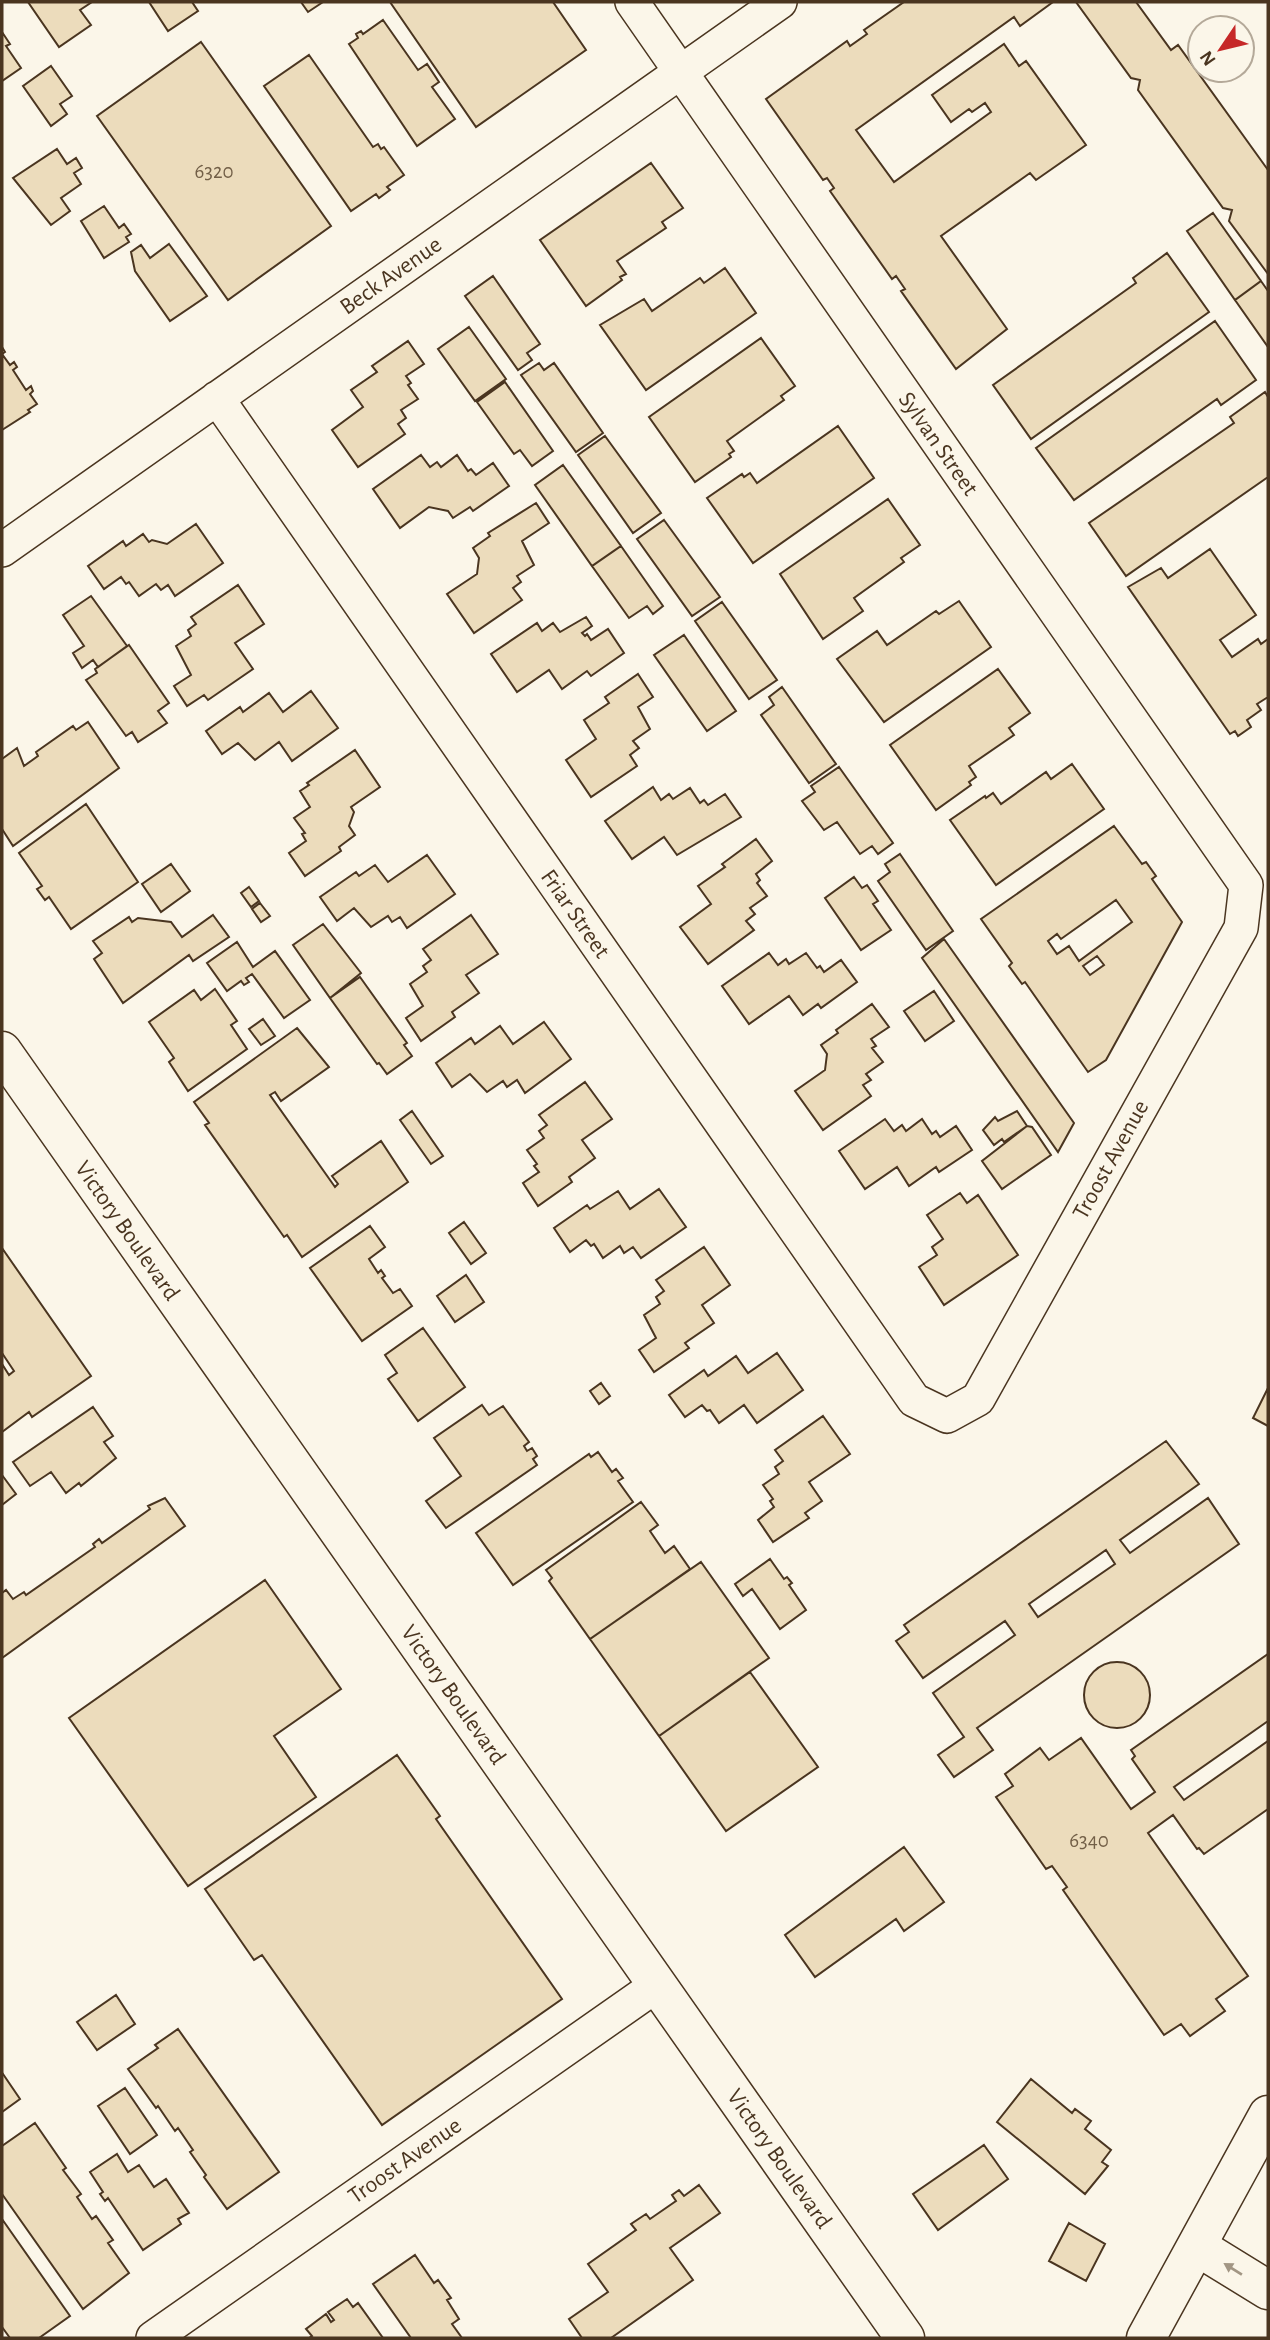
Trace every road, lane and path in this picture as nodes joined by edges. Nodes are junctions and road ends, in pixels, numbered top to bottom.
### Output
1 (632, 2) edge
2 (780, 2) edge
3 (681, 72) junction
4 (217, 398) junction
5 (2, 550) edge
6 (1246, 885) joint
7 (2, 1051) edge
8 (947, 1416) joint
9 (657, 1985) junction
10 (1268, 2115) edge
11 (1198, 2247) junction
12 (1268, 2290) edge
13 (153, 2338) edge
14 (905, 2338) edge
15 (1146, 2338) edge

1 - 3 street, Sylvan Street
2 - 3 street, Beck Avenue
3 - 4 street, Beck Avenue
3 - 6 street, Sylvan Street
4 - 5 street, Beck Avenue
4 - 8 street, Friar Street
6 - 8 street, Troost Avenue
7 - 9 main road, Victory Boulevard
9 - 13 street, Troost Avenue
9 - 14 main road, Victory Boulevard
10 - 11 main road
12 -> 11 main road
11 - 15 main road

